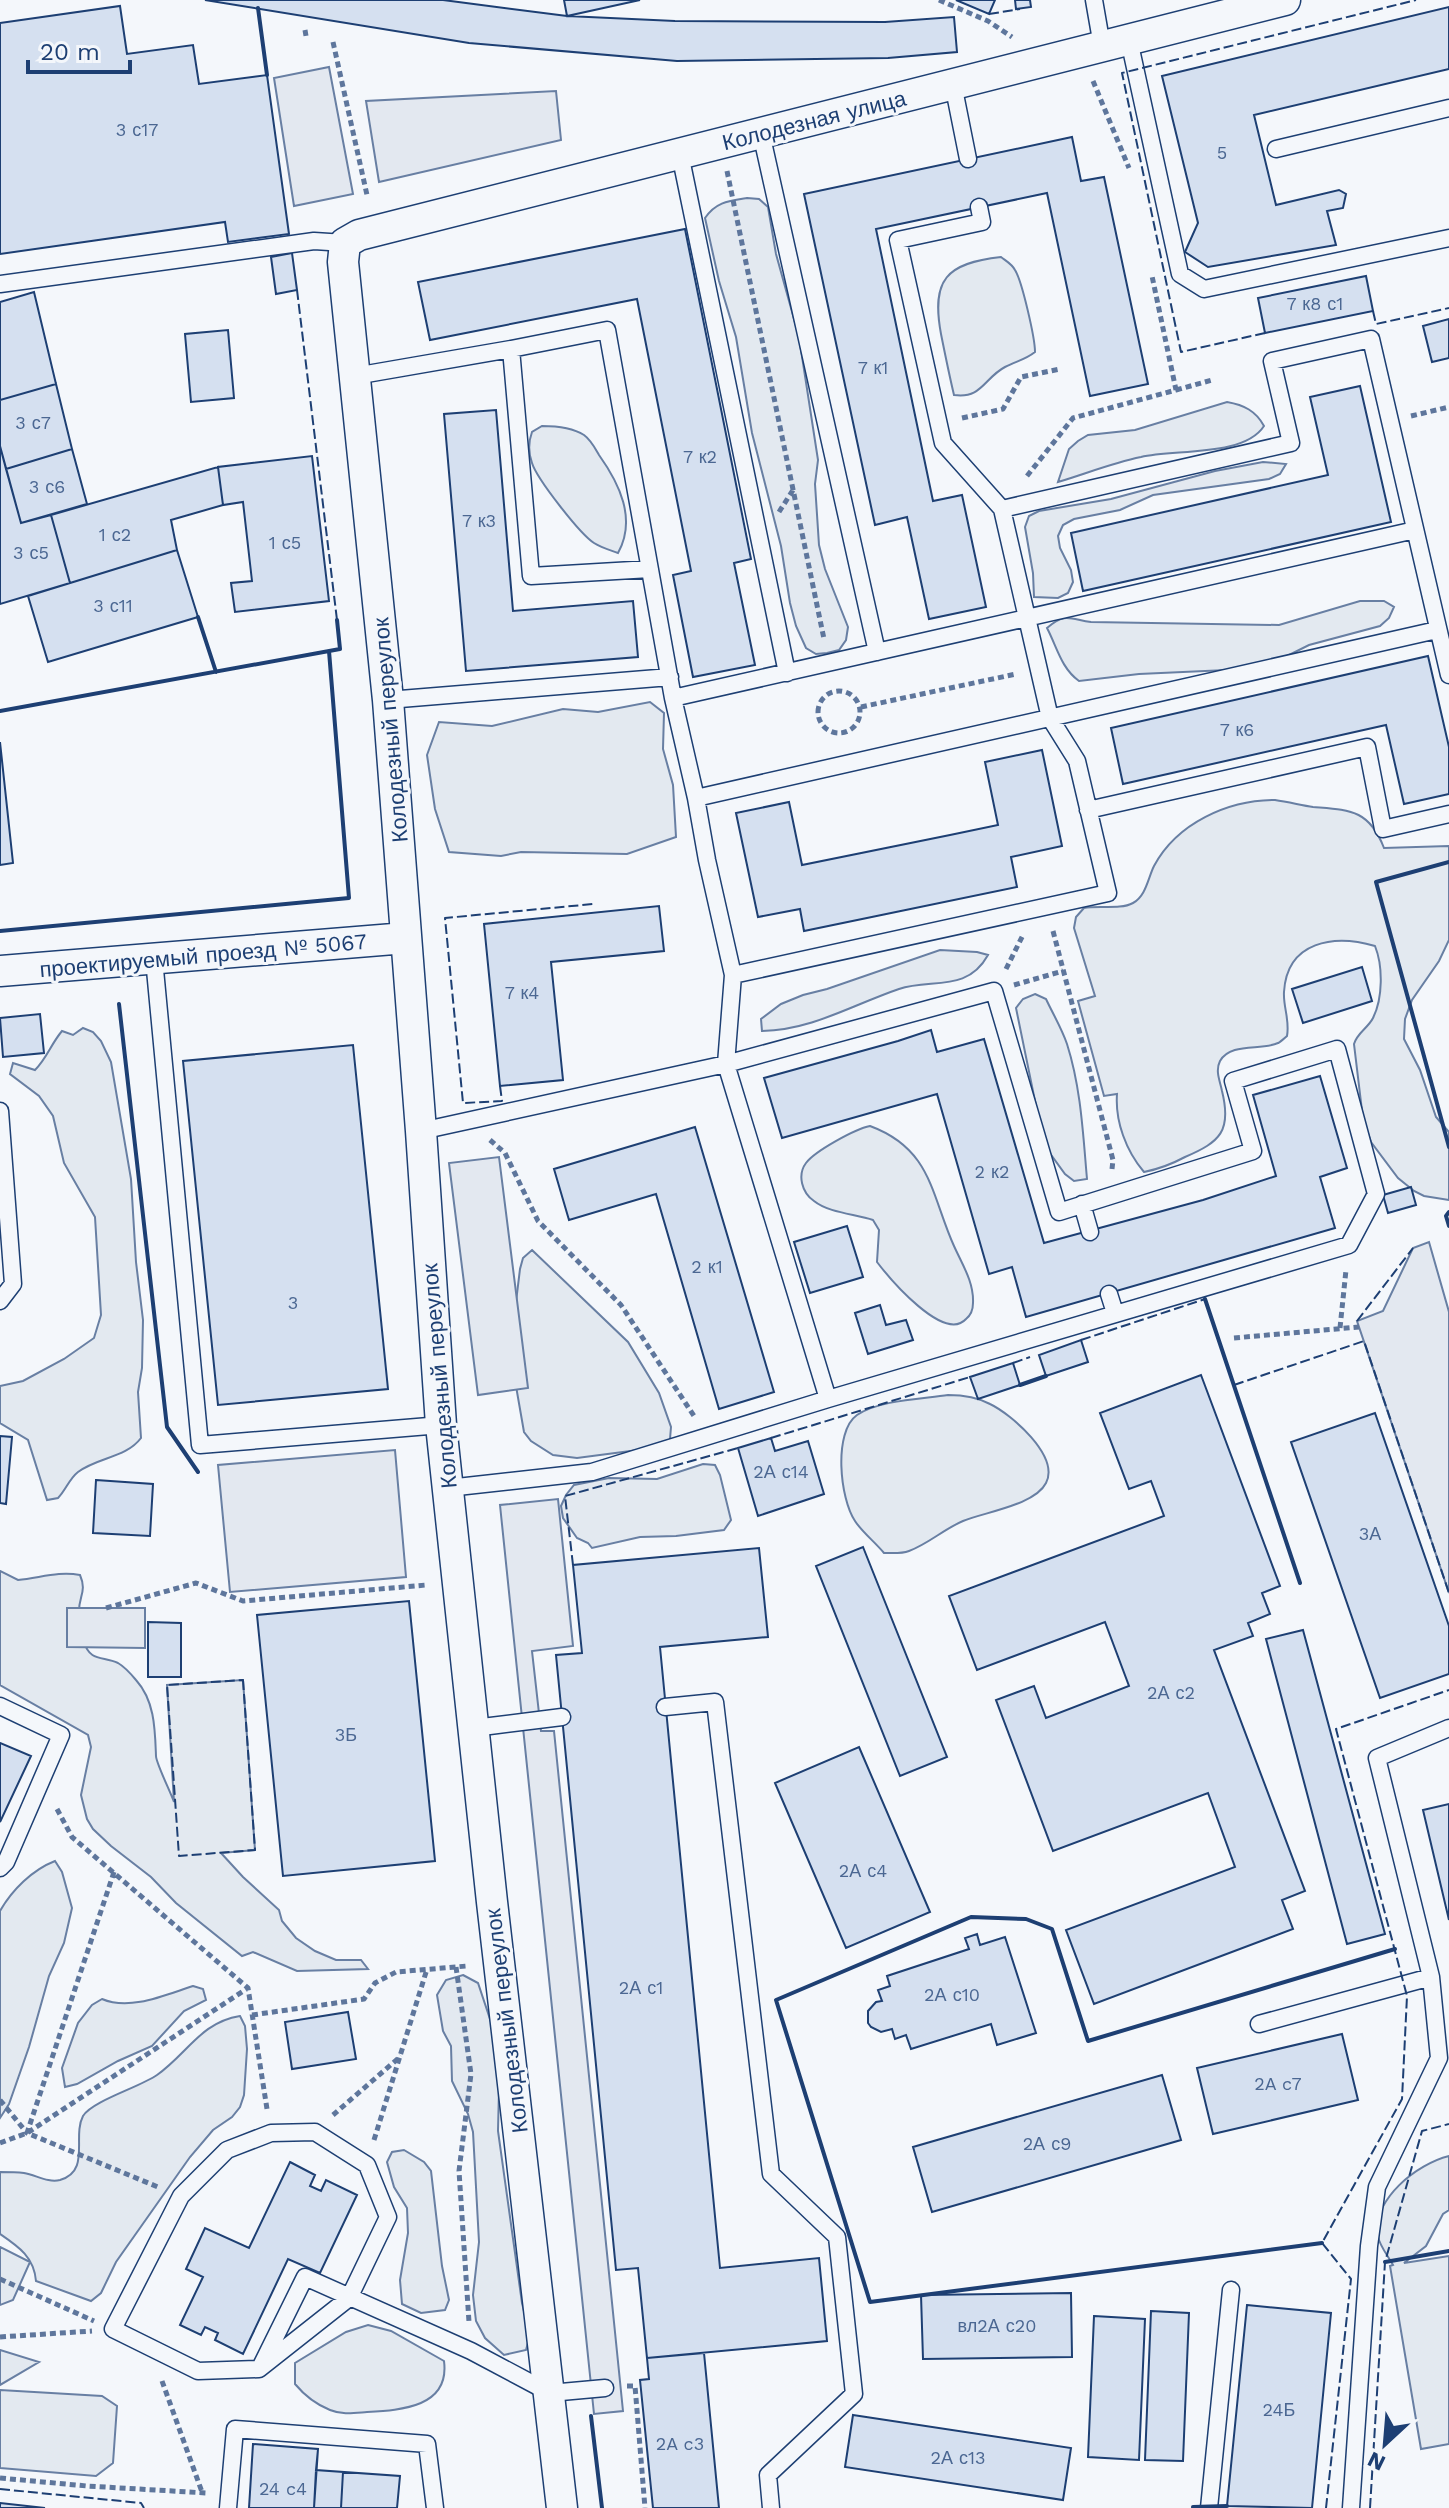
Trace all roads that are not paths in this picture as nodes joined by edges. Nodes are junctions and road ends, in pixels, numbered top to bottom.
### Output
1 (1094, 0) edge
2 (1285, 0) edge
3 (1116, 43) junction
4 (953, 84) junction
5 (1449, 108) edge
6 (761, 133) junction
7 (1276, 149) dead end
8 (680, 154) junction
9 (968, 159) dead end
10 (979, 207) dead end
11 (1449, 238) edge
12 (345, 243) junction
13 (0, 284) edge
14 (511, 349) junction
15 (355, 376) junction
16 (1002, 509) junction
17 (1415, 530) junction
18 (650, 569) junction
19 (1027, 618) junction
20 (1437, 630) junction
21 (877, 652) junction
22 (787, 673) junction
23 (1449, 675) edge
24 (670, 677) junction
25 (673, 698) junction
26 (388, 700) junction
27 (1050, 718) junction
28 (696, 798) junction
29 (1088, 810) junction
30 (1449, 814) edge
31 (406, 938) junction
32 (154, 959) junction
33 (0, 971) edge
34 (733, 975) junction
35 (726, 1064) junction
36 (0, 1111) edge
37 (421, 1131) junction
38 (1082, 1204) junction
39 (1090, 1232) dead end
40 (1109, 1294) dead end
41 (0, 1301) edge
42 (1115, 1313) junction
43 (828, 1399) junction
44 (441, 1425) junction
45 (448, 1488) junction
46 (0, 1706) edge
47 (665, 1707) dead end
48 (562, 1717) dead end
49 (474, 1728) junction
50 (1449, 1728) edge
51 (0, 1868) edge
52 (1431, 1977) junction
53 (1259, 2024) dead end
54 (1231, 2290) dead end
55 (349, 2298) junction
56 (259, 2369) junction
57 (605, 2388) road end
58 (550, 2393) junction
59 (229, 2501) edge
60 (435, 2508) edge
61 (562, 2508) edge
62 (771, 2508) edge
63 (1209, 2508) edge
64 (1351, 2508) edge

1 - 3 lane
2 - 3 street, Колодезная улица
3 - 4 street, Колодезная улица
3 - 11 lane
4 - 6 street, Колодезная улица
4 - 9 lane
5 - 7 lane
6 - 8 street, Колодезная улица
6 - 21 lane
8 - 12 street, Колодезная улица
8 - 22 lane
10 - 16 lane
12 - 13 lane
12 - 15 street, Колодезный переулок
14 - 15 lane
14 - 18 lane
14 - 18 lane
15 - 26 street, Колодезный переулок
16 - 17 lane
16 - 19 lane
17 - 19 lane
17 - 20 lane
18 - 24 lane
19 - 21 lane
19 - 27 lane
20 - 23 lane
20 - 27 lane
21 - 22 lane
22 - 25 lane
24 - 25 lane
24 - 26 lane
25 - 28 lane
26 - 31 street, Колодезный переулок
27 - 28 lane
27 - 29 lane
28 - 34 lane
29 - 30 lane
29 - 34 lane
31 - 32 street, проектируемый проезд № 5067
31 - 37 street, Колодезный переулок
32 - 33 street, проектируемый проезд № 5067
32 - 44 lane
34 - 35 lane
35 - 37 lane
35 - 38 lane
35 - 43 lane
36 - 41 lane
37 - 44 street, Колодезный переулок
38 - 39 lane
38 - 42 lane
40 - 42 lane
42 - 43 lane
43 - 45 lane
44 - 45 street, Колодезный переулок
45 - 49 street, Колодезный переулок
46 - 51 lane
47 - 62 lane
48 - 49 lane
49 - 58 street, Колодезный переулок
50 - 52 lane
52 - 53 lane
52 - 64 lane
54 - 63 lane
55 - 56 lane
55 - 56 lane
55 - 56 lane
55 - 58 lane
57 - 58 lane
58 - 61 street, Колодезный переулок
59 - 60 lane

